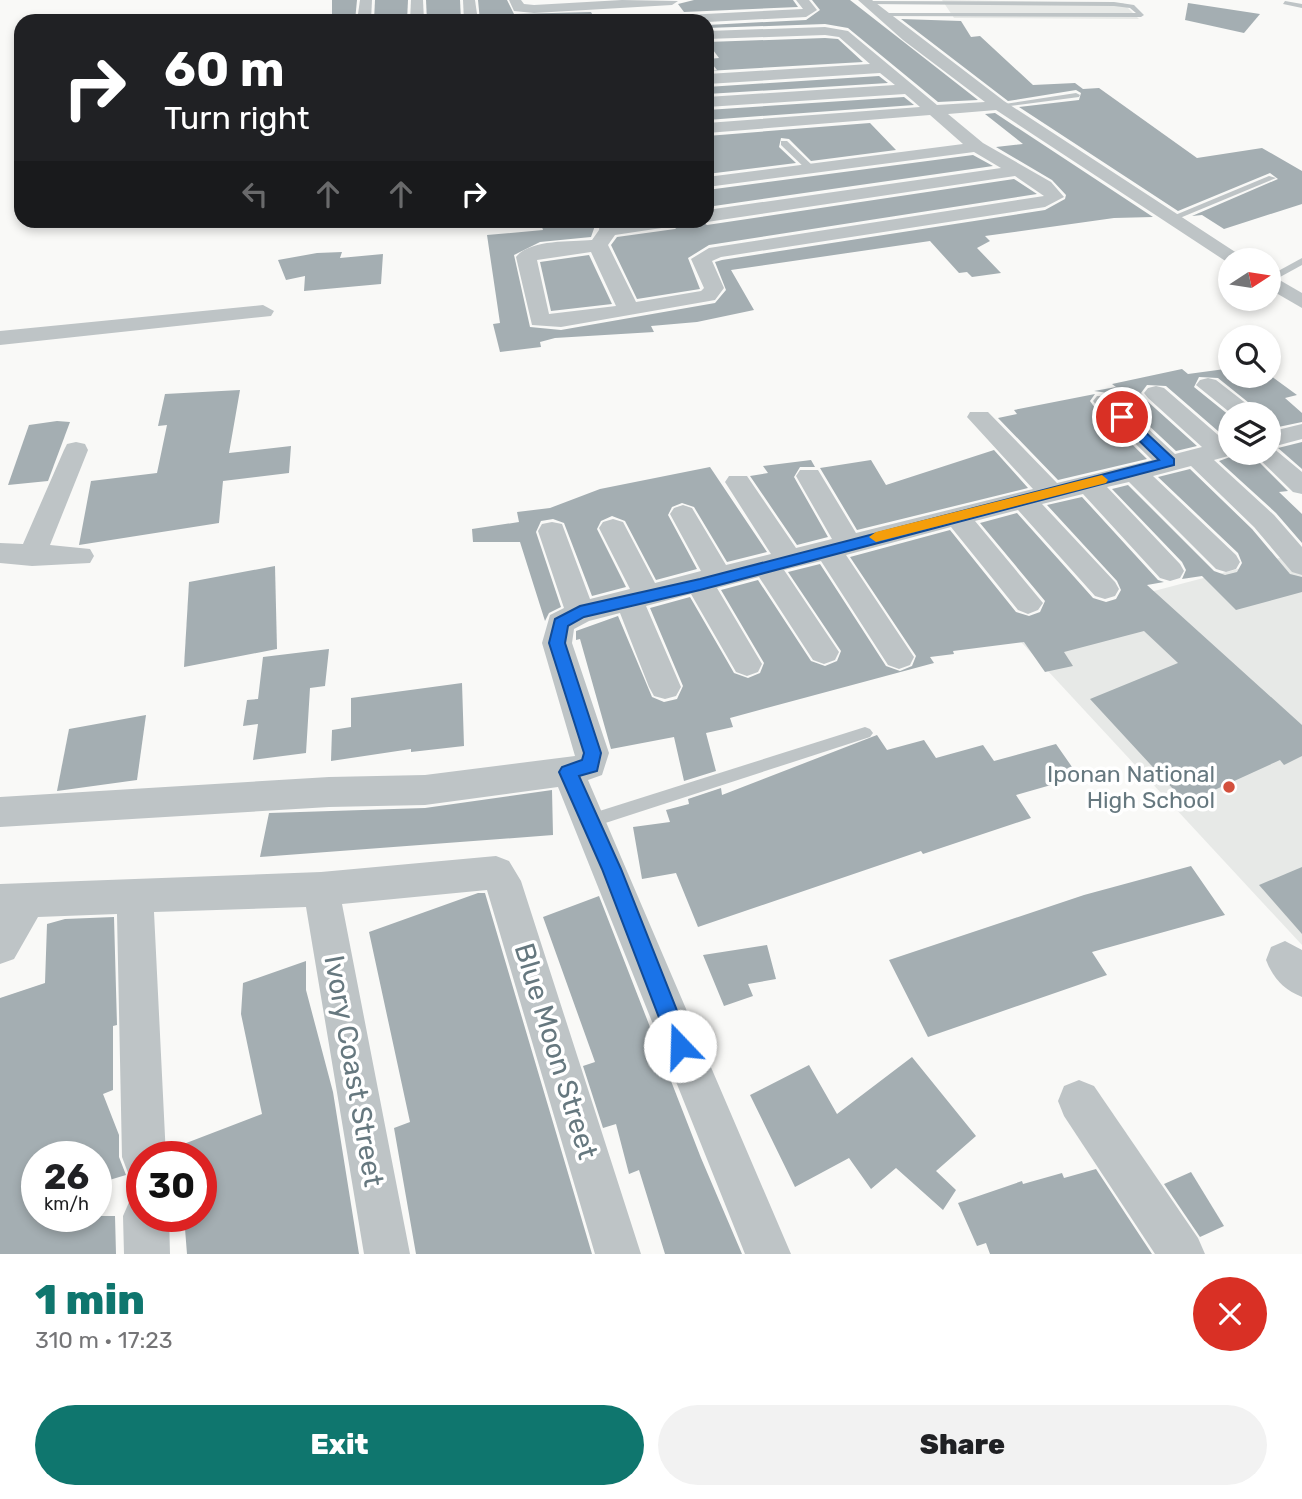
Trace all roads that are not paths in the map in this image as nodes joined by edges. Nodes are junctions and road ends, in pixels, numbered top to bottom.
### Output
1 (515, 0) edge
2 (672, 1) edge
3 (1285, 3) dead end
4 (806, 5) edge
5 (871, 6) edge
6 (1302, 6) edge
7 (714, 17) edge
8 (714, 36) edge
9 (858, 48) junction
10 (834, 49) dead end
11 (883, 68) junction
12 (714, 79) edge
13 (906, 89) junction
14 (1076, 95) dead end
15 (714, 102) edge
16 (1002, 104) junction
17 (933, 112) junction
18 (714, 128) edge
19 (783, 143) dead end
20 (977, 147) junction
21 (811, 169) junction
22 (1016, 171) junction
23 (1272, 178) dead end
24 (714, 181) edge
25 (714, 215) edge
26 (1172, 218) junction
27 (628, 228) edge
28 (605, 232) edge
29 (1219, 248) edge
30 (1302, 261) edge
31 (1281, 273) edge
32 (1281, 288) edge
33 (1302, 302) edge
34 (629, 310) junction
35 (263, 311) dead end
36 (0, 338) edge
37 (1208, 385) dead end
38 (1156, 393) dead end
39 (1105, 401) dead end
40 (1231, 402) edge
41 (979, 417) dead end
42 (1281, 446) edge
43 (76, 450) dead end
44 (1216, 452) edge
45 (1169, 462) junction
46 (1133, 471) junction
47 (809, 476) dead end
48 (738, 482) dead end
49 (1088, 483) junction
50 (1302, 486) edge
51 (1051, 492) junction
52 (1024, 500) junction
53 (683, 514) dead end
54 (957, 517) junction
55 (613, 528) dead end
56 (552, 531) dead end
57 (838, 547) junction
58 (0, 553) edge
59 (32, 556) junction
60 (80, 556) dead end
61 (1226, 562) dead end
62 (778, 563) junction
63 (1302, 565) edge
64 (1170, 570) dead end
65 (710, 581) junction
66 (1105, 589) dead end
67 (638, 598) junction
68 (1028, 603) dead end
69 (580, 612) junction
70 (824, 652) dead end
71 (899, 657) dead end
72 (747, 664) dead end
73 (664, 687) dead end
74 (864, 733) dead end
75 (568, 772) junction
76 (0, 812) edge
77 (590, 821) junction
78 (321, 889) junction
79 (135, 897) junction
80 (13, 902) edge
81 (0, 946) edge
82 (1079, 1101) dead end
83 (143, 1141) edge
84 (147, 1232) edge
85 (148, 1254) edge
86 (387, 1254) edge
87 (618, 1254) edge
88 (768, 1254) edge
89 (1182, 1254) edge

1 - 2 street
3 - 6 lane
4 - 7 street
5 - 5 lane
5 - 16 street
8 - 9 street
9 - 10 street
9 - 11 street
11 - 12 street
11 - 13 street
13 - 15 street
13 - 17 street
14 - 16 lane
16 - 17 street
16 - 26 street
17 - 18 street
17 - 20 street
19 - 21 lane
20 - 21 street
20 - 22 street
21 - 24 street
22 - 25 street
22 - 34 street
23 - 26 lane
26 - 29 street
27 - 28 street
28 - 34 street
28 - 34 street
30 - 31 lane
32 - 33 street
35 - 36 street
37 - 40 street
38 - 44 street
39 - 45 street
41 - 51 street
42 - 50 street
43 - 59 street
44 - 45 street
44 - 63 street
45 - 46 street
46 - 49 street
46 - 61 street
47 - 57 street
48 - 62 street
49 - 51 street
49 - 64 street
51 - 52 street
52 - 54 street
52 - 66 street
53 - 65 street
54 - 57 street
54 - 68 street
55 - 67 street
56 - 69 street
57 - 62 street
57 - 71 street
58 - 59 street
59 - 60 street
62 - 65 street
62 - 70 street
65 - 67 street
65 - 72 street
67 - 69 street
67 - 73 street
69 - 75 street
74 - 77 lane
75 - 76 street
75 - 77 street
77 - 88 street
78 - 79 street
78 - 86 street, Ivory Coast Street
78 - 87 street, Blue Moon Street
79 - 80 street
79 - 83 street
80 - 81 street
82 - 89 street
84 - 85 street

